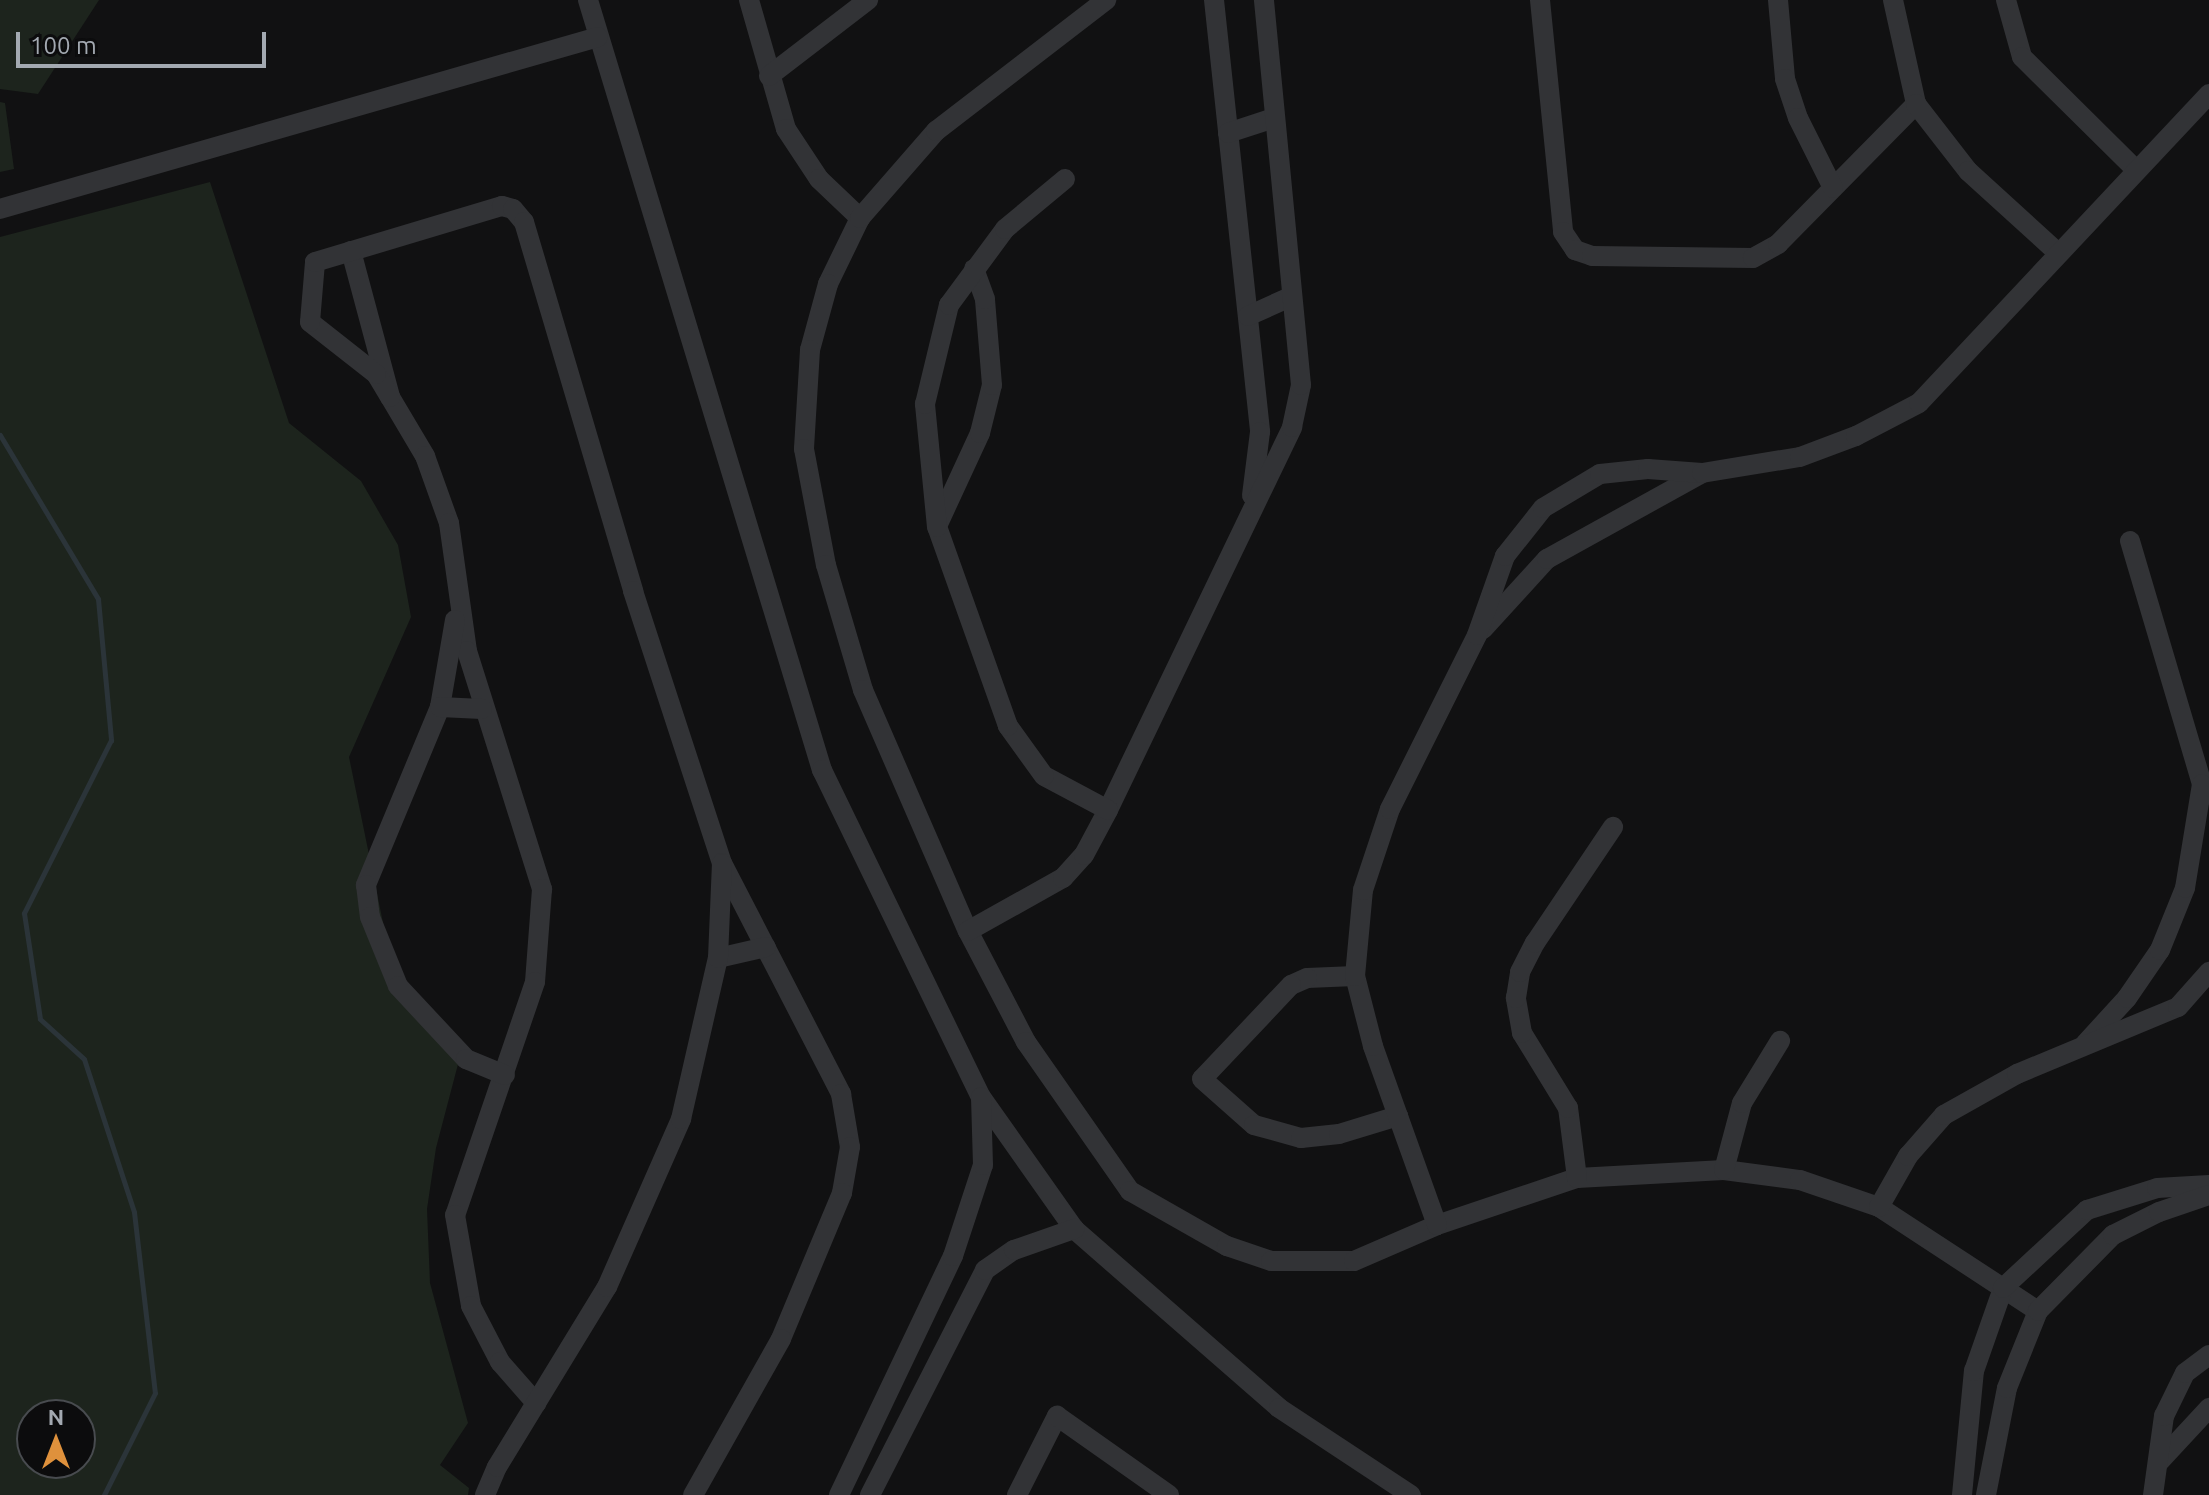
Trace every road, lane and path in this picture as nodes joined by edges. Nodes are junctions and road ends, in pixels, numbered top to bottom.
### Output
1 (588, 0) edge
2 (749, 0) edge
3 (868, 0) edge
4 (1106, 0) edge
5 (1214, 0) edge
6 (1264, 0) edge
7 (1540, 0) edge
8 (1778, 0) edge
9 (1893, 0) edge
10 (2008, 2) edge
11 (598, 37) junction
12 (769, 76) junction
13 (2209, 94) edge
14 (1916, 104) junction
15 (1274, 118) junction
16 (1228, 133) junction
17 (2136, 170) junction
18 (1065, 179) dead end
19 (1833, 188) junction
20 (0, 209) edge
21 (860, 218) junction
22 (351, 251) junction
23 (2058, 253) junction
24 (974, 269) junction
25 (1290, 297) junction
26 (1248, 316) junction
27 (390, 397) junction
28 (1702, 473) junction
29 (1251, 511) junction
30 (937, 527) junction
31 (2130, 541) dead end
32 (458, 592) junction
33 (1477, 635) junction
34 (440, 707) junction
35 (482, 709) junction
36 (2202, 784) junction
37 (2209, 806) edge
38 (1108, 810) junction
39 (1613, 827) dead end
40 (722, 863) junction
41 (968, 931) junction
42 (766, 947) junction
43 (718, 958) junction
44 (2209, 972) edge
45 (1355, 976) junction
46 (1780, 1041) dead end
47 (2079, 1050) junction
48 (505, 1075) junction
49 (981, 1097) junction
50 (1398, 1116) junction
51 (1724, 1170) junction
52 (1577, 1178) junction
53 (2209, 1185) edge
54 (2209, 1195) edge
55 (1879, 1207) junction
56 (1437, 1225) junction
57 (1074, 1229) junction
58 (953, 1256) junction
59 (985, 1270) junction
60 (2003, 1288) junction
61 (2038, 1311) junction
62 (2209, 1355) edge
63 (536, 1403) junction
64 (2209, 1408) edge
65 (2159, 1462) junction
66 (844, 1486) edge
67 (870, 1493) edge
68 (485, 1495) edge
69 (693, 1495) edge
70 (1017, 1495) edge
71 (1169, 1495) edge
72 (1411, 1495) edge
73 (1962, 1495) edge
74 (1986, 1495) edge
75 (2153, 1495) edge

1 - 11 street
2 - 12 street
3 - 12 street
4 - 21 street
5 - 16 street
6 - 15 street
7 - 19 street
8 - 19 street
9 - 14 street
10 - 17 street
11 - 20 street
11 - 49 street
12 - 21 street
13 - 17 street
14 - 19 street
14 - 23 street
15 - 16 street
15 - 25 street
16 - 26 street
17 - 23 street
18 - 24 street
21 - 41 street
22 - 27 street
22 - 27 street
22 - 40 street
23 - 28 street
24 - 30 street
24 - 30 street
25 - 26 street
25 - 29 street
26 - 29 street
27 - 32 street
28 - 33 street
28 - 33 street
29 - 38 street
30 - 38 street
31 - 36 street
32 - 34 street
32 - 35 street
33 - 45 street
34 - 35 street
34 - 48 street
35 - 48 street
36 - 37 street
36 - 47 street
38 - 41 street
39 - 52 street
40 - 42 street
40 - 43 street
41 - 56 street
42 - 43 street
42 - 69 street
43 - 63 street
44 - 47 street
45 - 50 street
45 - 50 street
46 - 51 street
47 - 55 street
48 - 63 street
49 - 57 street
49 - 58 street
50 - 56 street
51 - 52 street
51 - 55 street
52 - 56 street
53 - 60 street
54 - 61 street
55 - 60 street
57 - 59 street
57 - 72 street
58 - 59 street
58 - 66 street
59 - 67 street
60 - 61 street
60 - 73 street
61 - 74 street
62 - 65 street
63 - 68 street
64 - 65 street
65 - 75 street
66 - 67 street
70 - 71 street

